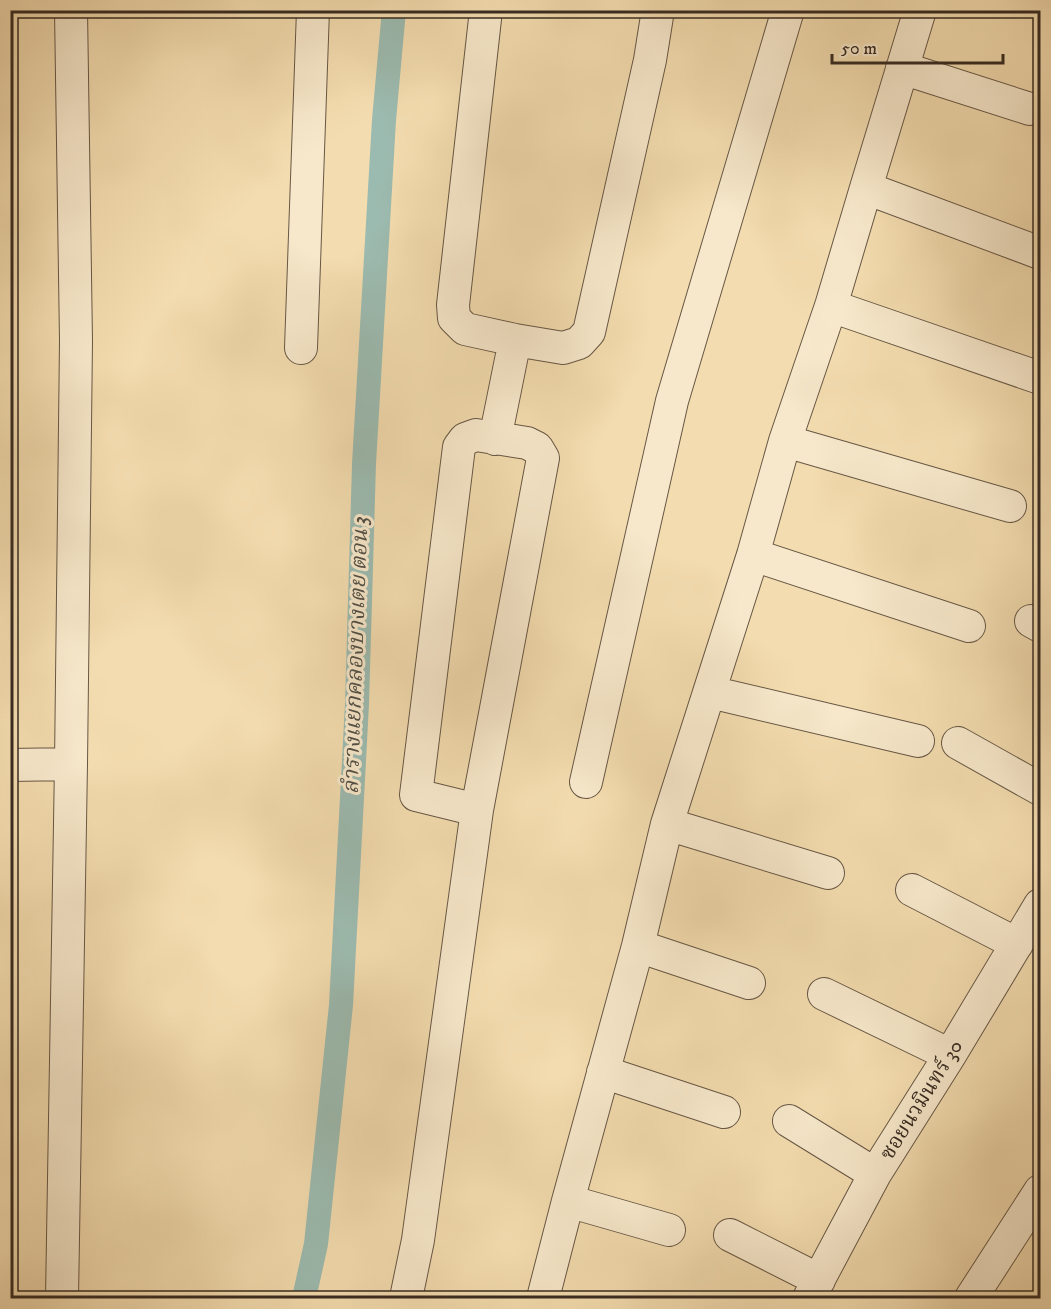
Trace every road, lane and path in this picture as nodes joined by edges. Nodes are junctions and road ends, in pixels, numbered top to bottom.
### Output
1 (313, 10) edge
2 (486, 10) edge
3 (658, 10) edge
4 (788, 10) edge
5 (920, 10) edge
6 (68, 12) edge
7 (902, 68) junction
8 (1030, 109) dead end
9 (866, 188) junction
10 (1041, 252) edge
11 (831, 306) junction
12 (515, 340) junction
13 (301, 348) dead end
14 (1041, 378) edge
15 (495, 439) junction
16 (785, 441) junction
17 (1010, 506) dead end
18 (753, 555) junction
19 (969, 626) dead end
20 (710, 692) junction
21 (918, 741) dead end
22 (958, 743) dead end
23 (71, 764) junction
24 (10, 765) edge
25 (586, 782) dead end
26 (1041, 789) edge
27 (477, 810) junction
28 (667, 824) junction
29 (828, 873) dead end
30 (912, 890) dead end
31 (1041, 905) edge
32 (1017, 944) junction
33 (638, 946) junction
34 (749, 983) dead end
35 (824, 994) dead end
36 (950, 1055) junction
37 (603, 1072) junction
38 (724, 1112) dead end
39 (789, 1121) dead end
40 (875, 1174) junction
41 (1041, 1191) edge
42 (568, 1201) junction
43 (669, 1230) dead end
44 (730, 1235) dead end
45 (814, 1289) edge
46 (406, 1298) edge
47 (62, 1299) edge
48 (543, 1299) edge
49 (971, 1299) edge

1 - 13 street
2 - 12 street
3 - 12 street
4 - 25 street
5 - 7 street
6 - 23 street
7 - 8 street
7 - 9 street
9 - 10 street
9 - 11 street
11 - 14 street
11 - 16 street
12 - 15 street
15 - 27 street
15 - 27 street
16 - 17 street
16 - 18 street
18 - 19 street
18 - 20 street
20 - 21 street
20 - 28 street
22 - 26 street
23 - 24 street
23 - 47 street
27 - 46 street
28 - 29 street
28 - 33 street
30 - 32 street
31 - 32 street, ซอยนวมินทร์ 30
32 - 36 street, ซอยนวมินทร์ 30
33 - 34 street
33 - 37 street
35 - 36 street
36 - 40 street, ซอยนวมินทร์ 30
37 - 38 street
37 - 42 street
39 - 40 street
40 - 45 street, ซอยนวมินทร์ 30
41 - 49 street
42 - 43 street
42 - 48 street
44 - 45 street

